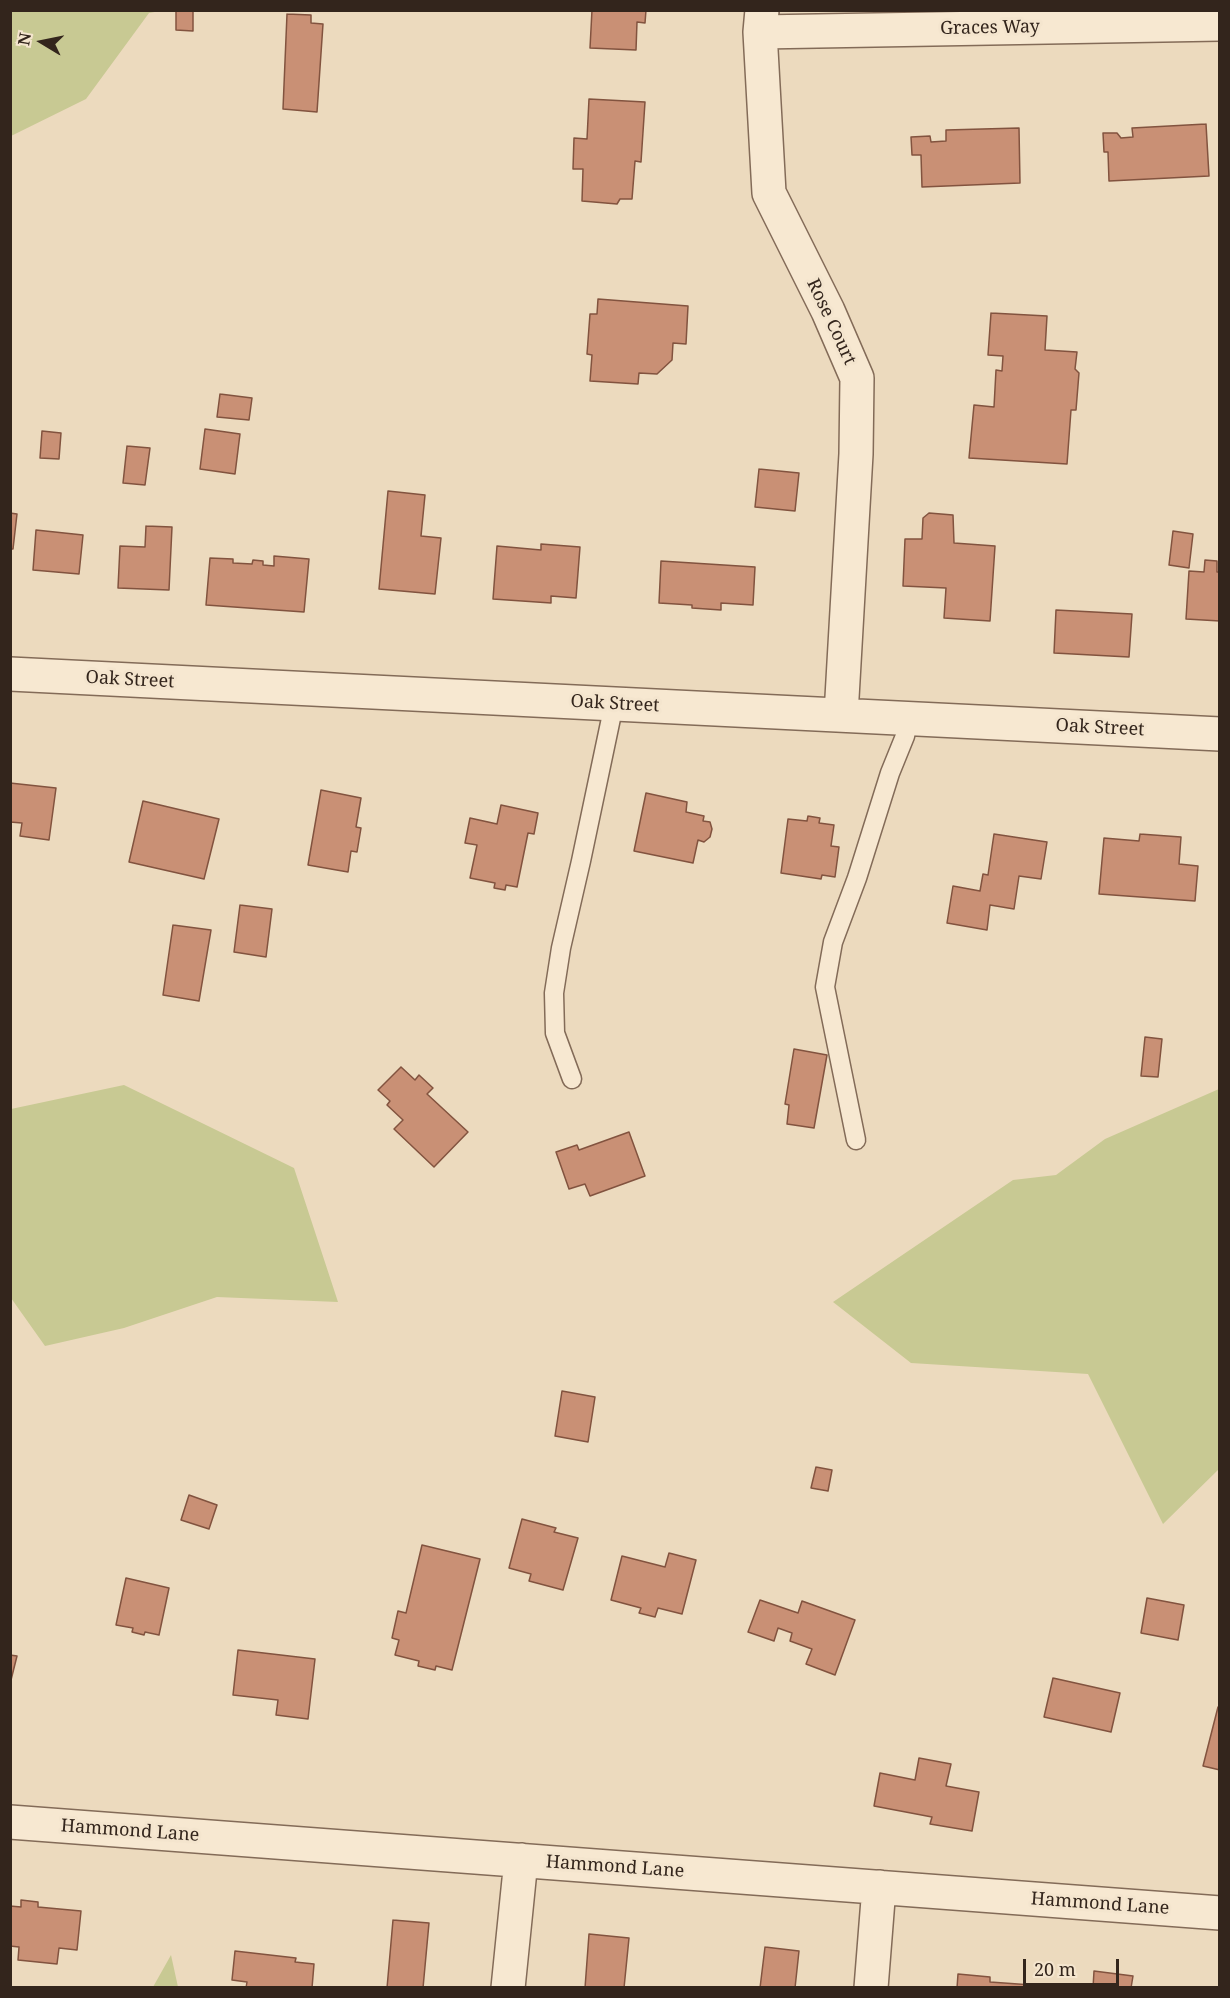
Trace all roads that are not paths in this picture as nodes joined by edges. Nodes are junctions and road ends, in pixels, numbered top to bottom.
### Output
1 (761, 21) edge
2 (1220, 24) edge
3 (10, 674) edge
4 (614, 704) junction
5 (841, 715) junction
6 (909, 718) junction
7 (1220, 734) edge
8 (572, 1079) dead end
9 (856, 1140) dead end
10 (10, 1822) edge
11 (521, 1860) junction
12 (879, 1887) junction
13 (1220, 1913) edge
14 (508, 1988) edge
15 (871, 1988) edge

1 - 2 street, Graces Way
1 - 5 street, Rose Court
3 - 4 street, Oak Street
4 - 5 street, Oak Street
4 - 8 lane
5 - 6 street, Oak Street
6 - 7 street, Oak Street
6 - 9 lane
10 - 11 street, Hammond Lane
11 - 12 street, Hammond Lane
11 - 14 street
12 - 13 street, Hammond Lane
12 - 15 street

